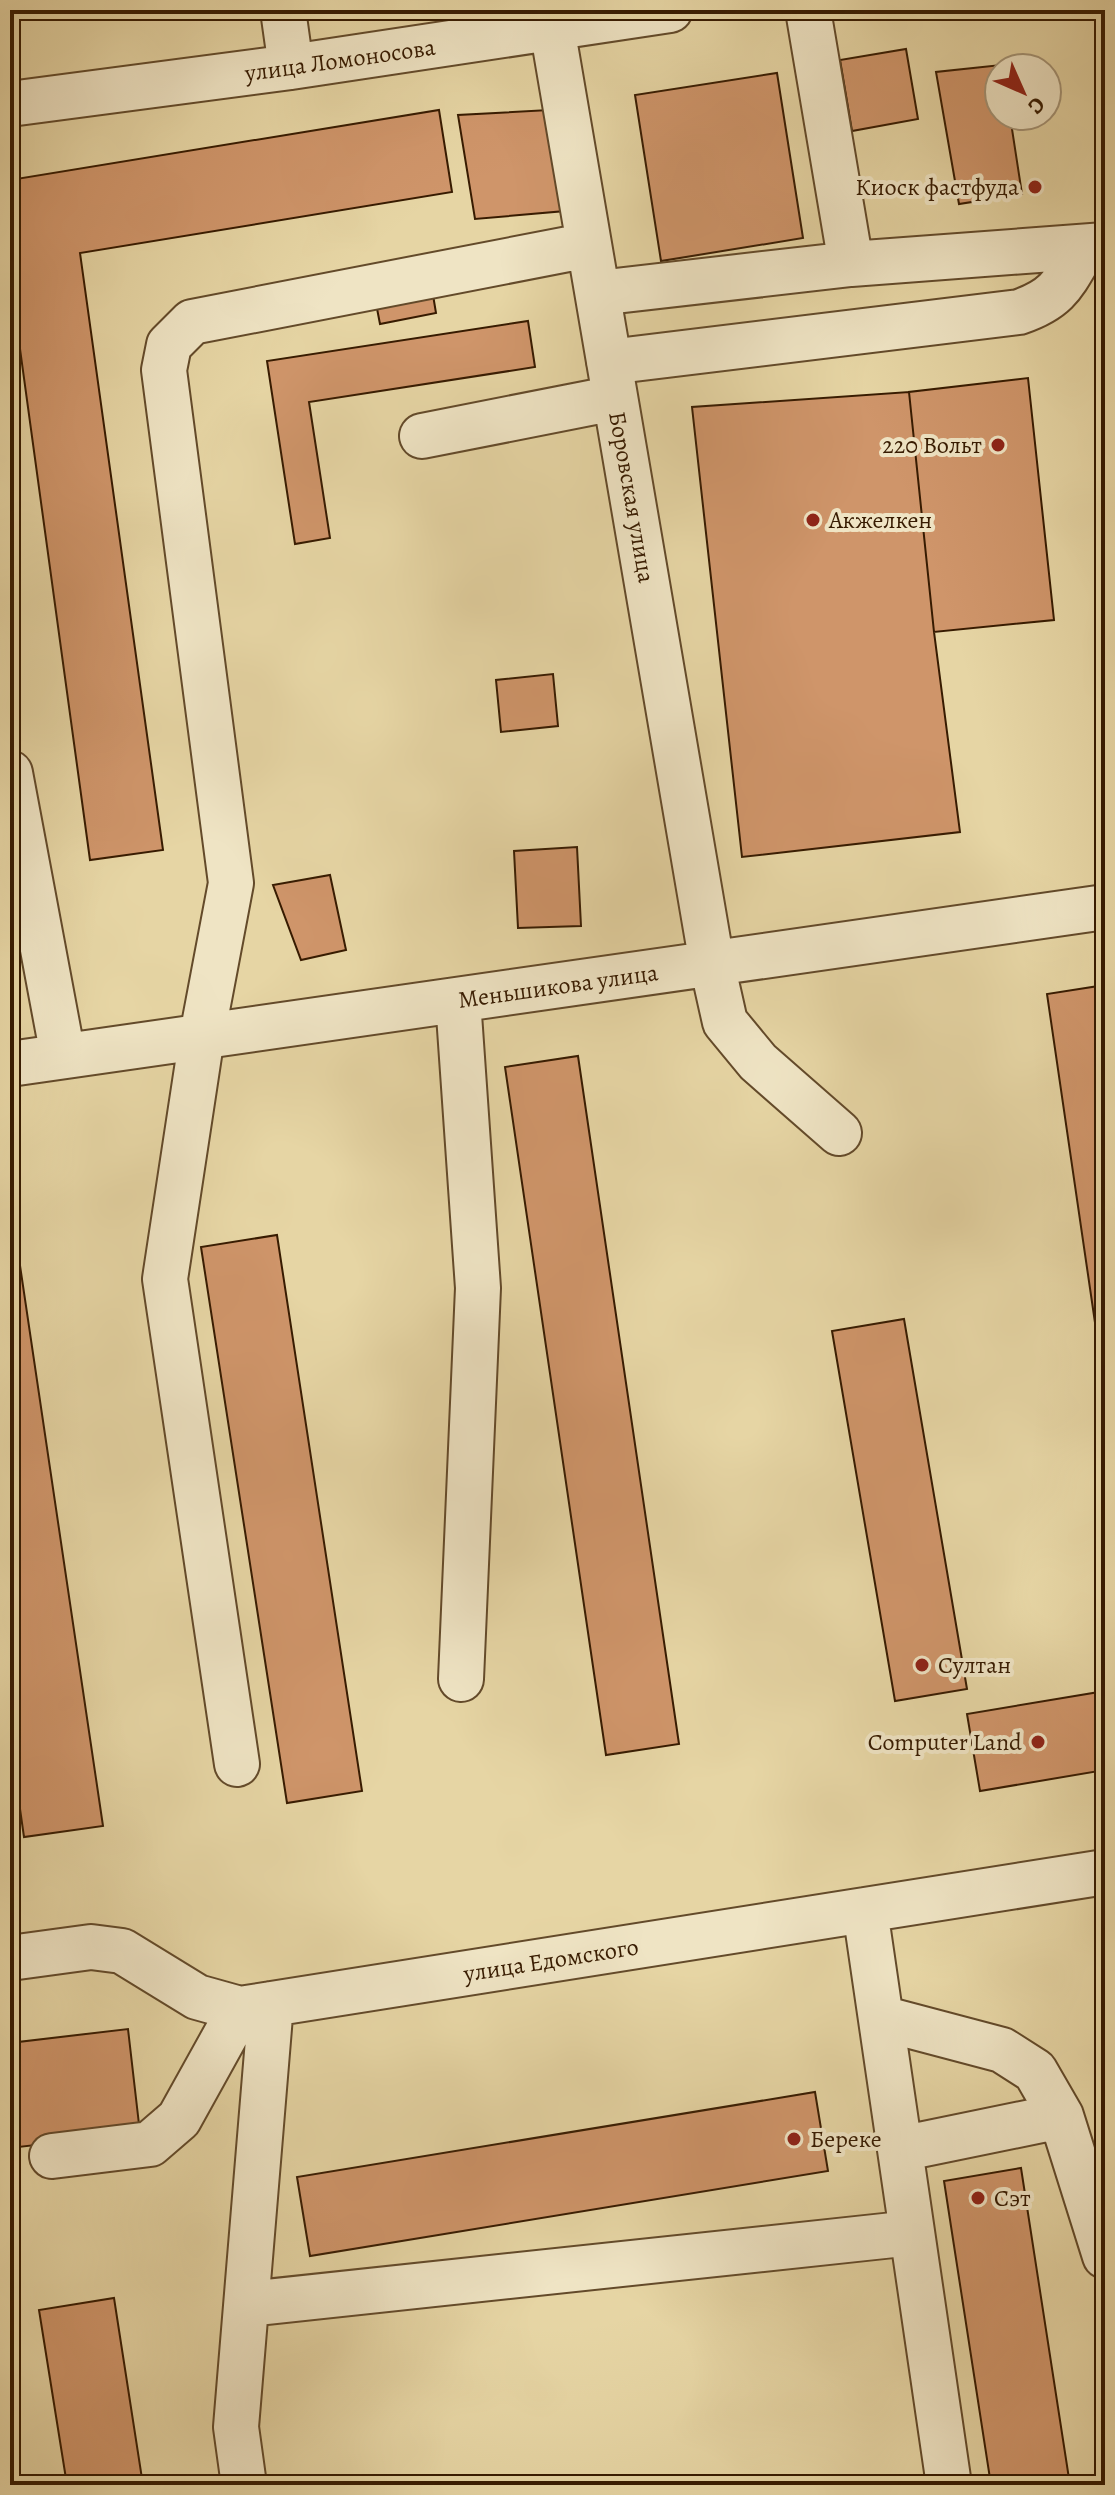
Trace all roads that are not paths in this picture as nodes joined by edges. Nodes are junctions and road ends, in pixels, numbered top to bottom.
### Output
1 (283, 10) edge
2 (670, 10) edge
3 (808, 10) edge
4 (550, 20) edge
5 (291, 67) junction
6 (10, 104) edge
7 (589, 245) junction
8 (1095, 246) edge
9 (851, 264) junction
10 (598, 293) junction
11 (612, 380) junction
12 (422, 436) dead end
13 (10, 773) edge
14 (1105, 907) edge
15 (712, 964) junction
16 (458, 1000) junction
17 (202, 1036) junction
18 (63, 1056) junction
19 (10, 1064) edge
20 (839, 1133) dead end
21 (461, 1679) dead end
22 (237, 1764) dead end
23 (1105, 1872) edge
24 (865, 1910) junction
25 (10, 1958) edge
26 (255, 2006) junction
27 (881, 2018) junction
28 (1061, 2116) junction
29 (900, 2149) junction
30 (52, 2156) dead end
31 (912, 2233) junction
32 (1105, 2256) edge
33 (247, 2304) junction
34 (244, 2485) edge
35 (949, 2485) edge

1 - 5 street
2 - 4 street, улица Ломоносова
3 - 9 street
4 - 5 street, улица Ломоносова
4 - 7 street, Боровская улица
5 - 6 street, улица Ломоносова
7 - 10 street, Боровская улица
7 - 17 street
8 - 9 street
8 - 11 street
9 - 10 street
10 - 11 street, Боровская улица
11 - 12 street
11 - 15 street, Боровская улица
13 - 18 street
14 - 15 street, Меньшикова улица
15 - 16 street, Меньшикова улица
15 - 20 street, Боровская улица
16 - 17 street, Меньшикова улица
16 - 21 street
17 - 18 street, Меньшикова улица
17 - 22 street
18 - 19 street, Меньшикова улица
23 - 24 street, улица Едомского
24 - 26 street, улица Едомского
24 - 27 street
25 - 26 street, улица Едомского
26 - 30 street
26 - 33 street
27 - 28 street
27 - 29 street
28 - 29 street
28 - 32 street
29 - 31 street
31 - 33 street
31 - 35 street
33 - 34 street

